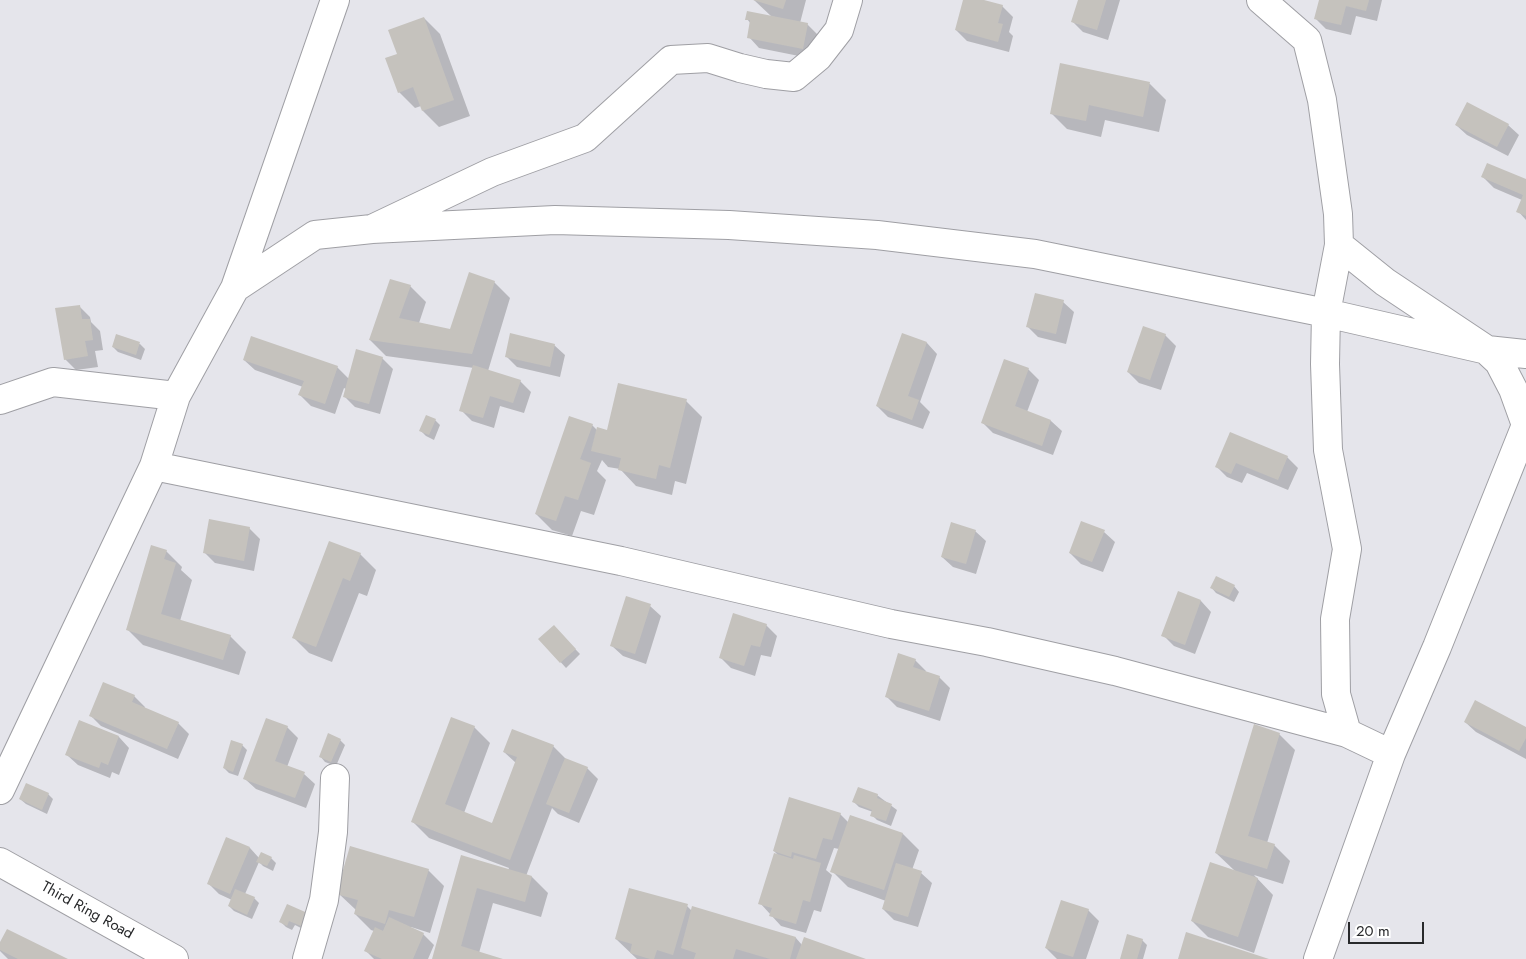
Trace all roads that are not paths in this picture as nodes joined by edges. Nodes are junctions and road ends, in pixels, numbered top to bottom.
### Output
1 (335, 0) edge
2 (848, 0) edge
3 (1261, 0) edge
4 (372, 229) junction
5 (1339, 245) junction
6 (235, 288) junction
7 (1326, 313) junction
8 (1484, 348) junction
9 (1526, 354) edge
10 (176, 396) junction
11 (0, 400) edge
12 (1526, 425) edge
13 (154, 466) junction
14 (1347, 733) junction
15 (1391, 754) junction
16 (335, 778) dead end
17 (0, 790) edge
18 (0, 862) edge
19 (174, 959) edge
20 (307, 959) edge
21 (1318, 959) edge

1 - 6 street
2 - 4 street
3 - 5 street
4 - 6 street
4 - 7 street
5 - 7 street
5 - 8 street
6 - 10 street
7 - 8 street
7 - 14 street
8 - 9 street
8 - 12 street
10 - 11 street
10 - 13 street
12 - 15 street
13 - 14 street
13 - 17 street
14 - 15 street
15 - 21 street
16 - 20 street
18 - 19 street, Third Ring Road

